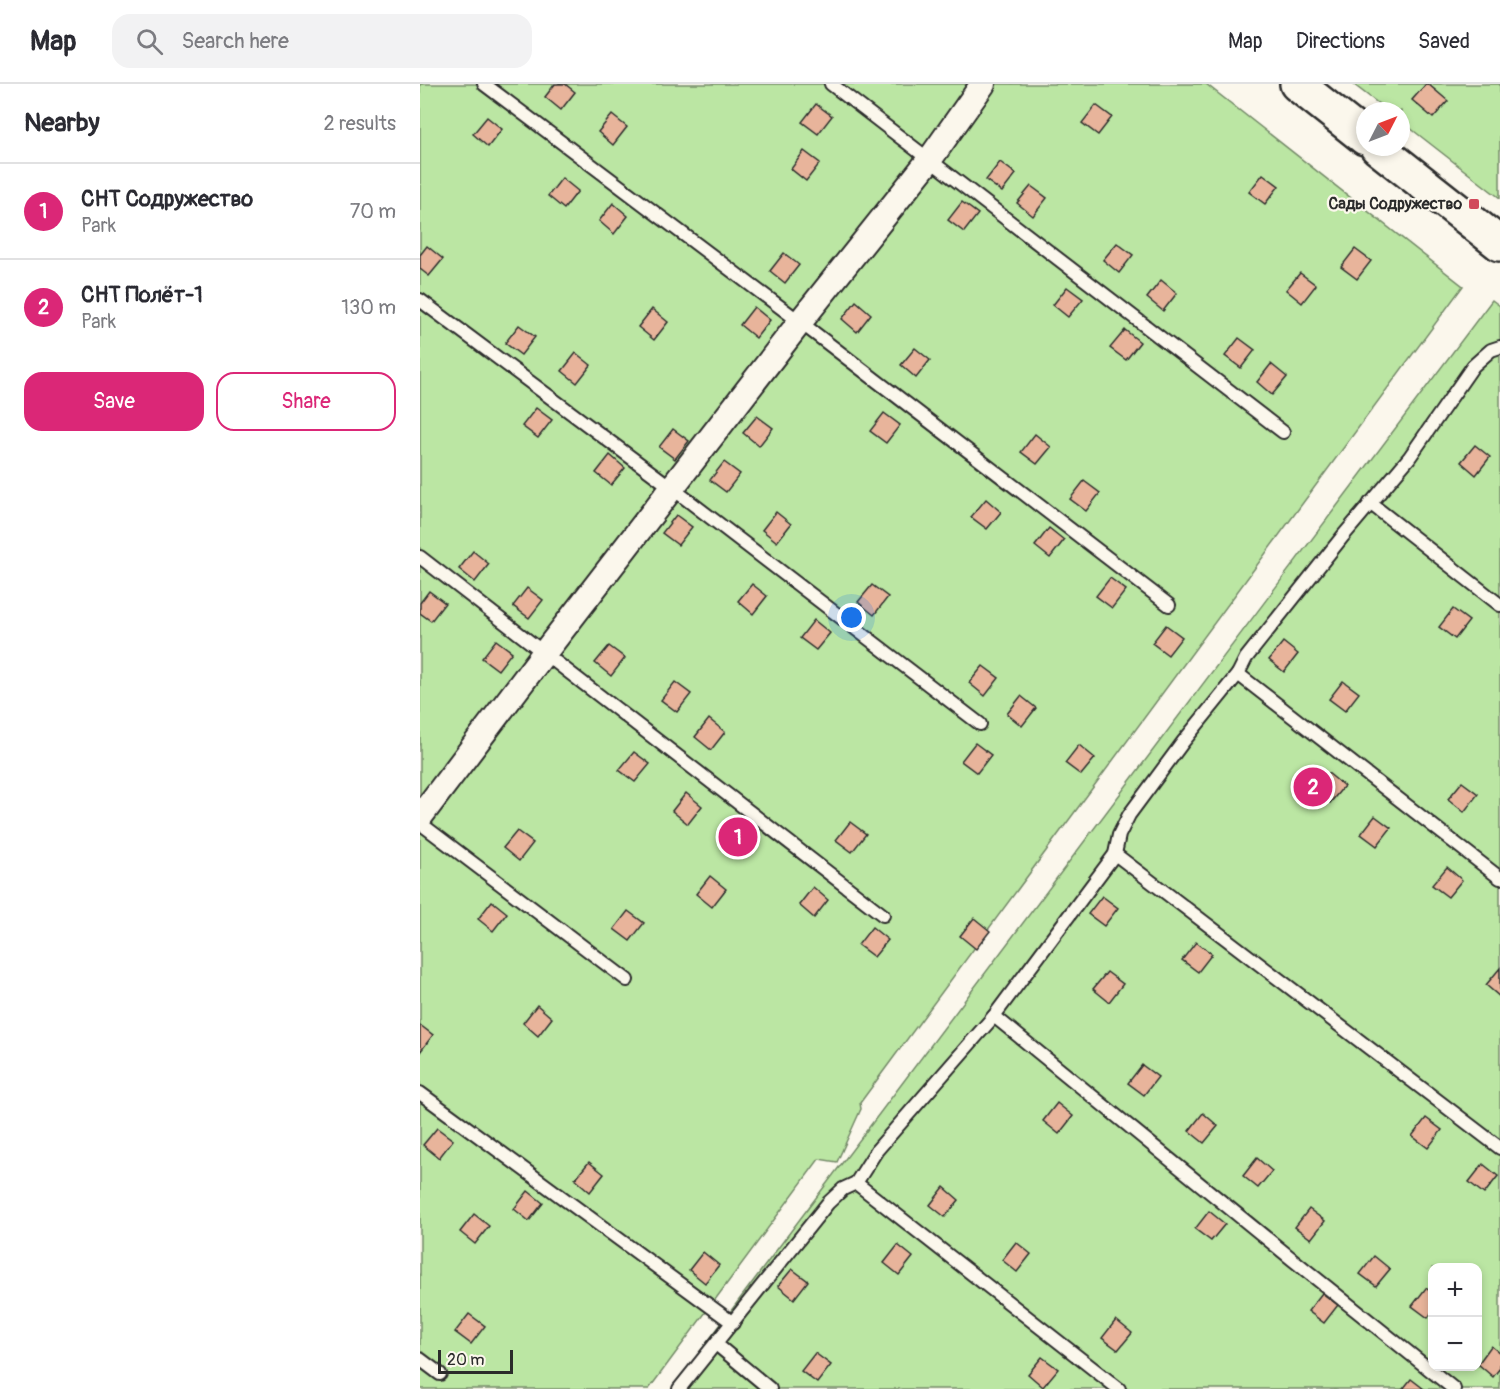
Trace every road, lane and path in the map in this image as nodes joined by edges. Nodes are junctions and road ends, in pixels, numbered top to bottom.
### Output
1 (484, 84) edge
2 (831, 84) edge
3 (983, 84) edge
4 (1297, 84) edge
5 (1356, 131) edge
6 (1388, 156) edge
7 (930, 159) junction
8 (1500, 244) edge
9 (420, 300) edge
10 (800, 322) junction
11 (1500, 347) edge
12 (1283, 432) dead end
13 (672, 488) junction
14 (1370, 503) junction
15 (420, 557) edge
16 (1169, 605) dead end
17 (1500, 605) edge
18 (544, 652) junction
19 (1238, 674) junction
20 (980, 724) dead end
21 (420, 817) edge
22 (420, 823) edge
23 (1115, 854) junction
24 (1500, 878) edge
25 (884, 915) dead end
26 (627, 980) dead end
27 (994, 1016) junction
28 (420, 1093) edge
29 (1500, 1148) edge
30 (856, 1183) junction
31 (733, 1323) junction
32 (716, 1344) junction
33 (420, 1359) edge
34 (440, 1374) dead end
35 (679, 1389) edge
36 (770, 1389) edge
37 (1119, 1389) edge
38 (1454, 1389) edge

1 - 10 lane
2 - 7 lane
3 - 7 street
4 - 5 street
6 - 8 street
7 - 10 street
7 - 12 lane
9 - 13 lane
10 - 13 street
10 - 16 lane
11 - 14 lane
13 - 18 street
13 - 20 lane
14 - 17 lane
14 - 19 lane
15 - 18 lane
18 - 21 street
18 - 25 lane
19 - 23 lane
19 - 24 lane
22 - 26 lane
23 - 27 lane
23 - 29 lane
27 - 30 lane
27 - 38 lane
28 - 31 lane
30 - 31 lane
30 - 37 lane
31 - 32 lane
32 - 35 lane
32 - 36 lane
33 - 34 lane

